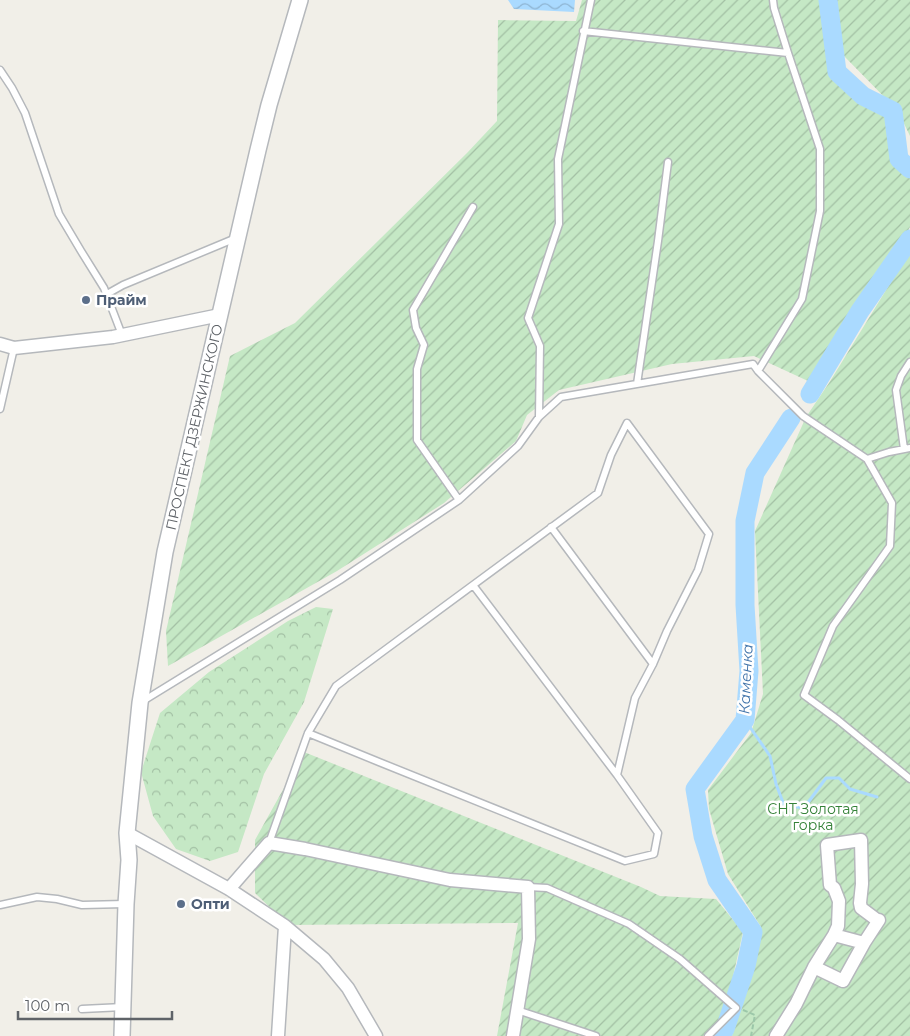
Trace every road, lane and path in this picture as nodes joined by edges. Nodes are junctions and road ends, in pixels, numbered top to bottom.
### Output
1 (300, 0) edge
2 (590, 0) edge
3 (773, 0) edge
4 (584, 31) junction
5 (788, 53) junction
6 (0, 70) edge
7 (668, 162) dead end
8 (473, 207) dead end
9 (238, 238) junction
10 (107, 294) junction
11 (220, 315) junction
12 (122, 335) junction
13 (0, 344) edge
14 (14, 348) junction
15 (910, 362) edge
16 (758, 371) junction
17 (637, 384) junction
18 (0, 409) edge
19 (539, 417) junction
20 (907, 449) edge
21 (867, 459) junction
22 (459, 500) junction
23 (551, 527) junction
24 (473, 584) junction
25 (653, 664) junction
26 (140, 703) junction
27 (308, 733) junction
28 (617, 775) junction
29 (910, 779) edge
30 (127, 834) junction
31 (269, 843) junction
32 (528, 887) junction
33 (229, 889) junction
34 (126, 904) junction
35 (0, 905) edge
36 (285, 926) junction
37 (834, 935) junction
38 (864, 943) junction
39 (814, 967) junction
40 (123, 1007) junction
41 (736, 1008) junction
42 (82, 1009) dead end
43 (517, 1010) junction
44 (122, 1036) edge
45 (278, 1036) edge
46 (376, 1036) edge
47 (513, 1036) edge
48 (596, 1036) edge
49 (708, 1036) edge
50 (751, 1036) edge
51 (776, 1036) edge

1 - 9 street, ПРОСПЕКТ ДЗЕРЖИНСКОГО
2 - 4 lane
3 - 5 lane
4 - 5 lane
4 - 19 lane
5 - 16 lane
6 - 10 lane
7 - 17 lane
8 - 22 lane
9 - 10 lane
9 - 11 street, ПРОСПЕКТ ДЗЕРЖИНСКОГО
10 - 12 lane
11 - 12 street
11 - 26 street, ПРОСПЕКТ ДЗЕРЖИНСКОГО
12 - 14 street
13 - 14 street
14 - 18 lane
15 - 20 lane
16 - 17 lane
16 - 21 lane
17 - 19 lane
19 - 22 lane
20 - 21 lane
21 - 29 lane
22 - 26 lane
23 - 24 lane
23 - 25 lane
23 - 25 lane
24 - 27 lane
24 - 28 lane
25 - 28 lane
26 - 30 street, ПРОСПЕКТ ДЗЕРЖИНСКОГО
27 - 28 lane
27 - 31 lane
30 - 33 street
30 - 34 street, ПРОСПЕКТ ДЗЕРЖИНСКОГО
31 - 32 street
31 - 33 street
32 - 41 lane
32 - 43 street
33 - 36 street
34 - 35 lane
34 - 40 street, ПРОСПЕКТ ДЗЕРЖИНСКОГО
36 - 45 street
36 - 46 street
37 - 38 street
37 - 38 street
37 - 39 street
38 - 39 street
39 - 51 street
40 - 42 lane
40 - 44 street, ПРОСПЕКТ ДЗЕРЖИНСКОГО
41 - 49 lane
41 - 50 path
43 - 47 street
43 - 48 lane

